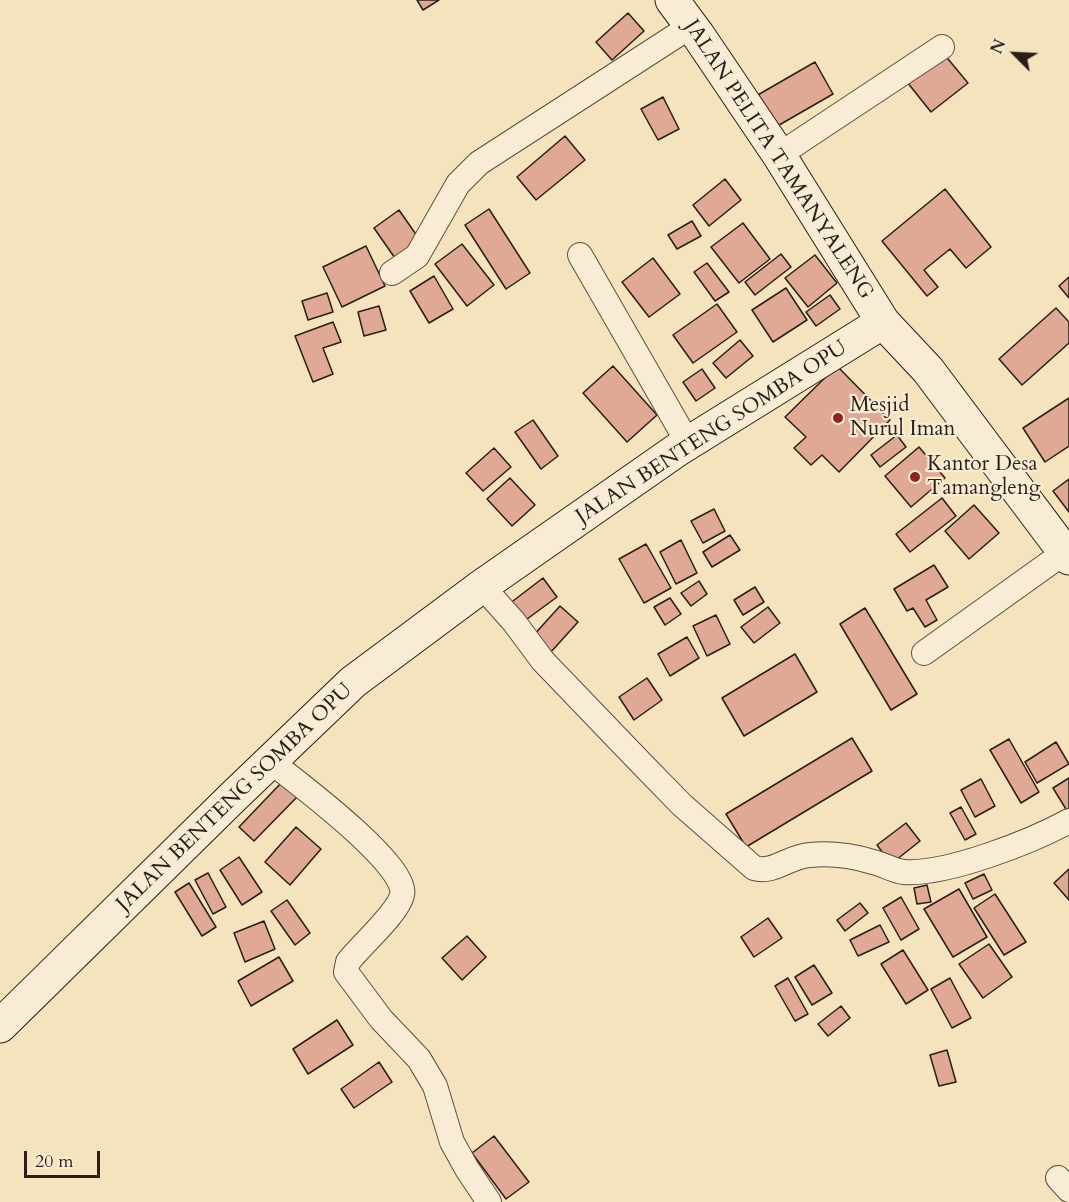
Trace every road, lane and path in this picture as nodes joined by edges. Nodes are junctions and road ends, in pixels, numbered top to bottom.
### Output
1 (672, 0) edge
2 (691, 26) junction
3 (942, 47) dead end
4 (779, 155) junction
5 (580, 255) dead end
6 (392, 273) dead end
7 (883, 322) junction
8 (688, 443) junction
9 (1067, 555) edge
10 (482, 586) junction
11 (924, 653) dead end
12 (270, 761) junction
13 (1069, 821) edge
14 (0, 1026) edge
15 (489, 1202) edge

1 - 2 street, JALAN PELITA TAMANYALENG
2 - 4 street, JALAN PELITA TAMANYALENG
2 - 6 street
3 - 4 street
4 - 7 street, JALAN PELITA TAMANYALENG
5 - 8 street
7 - 8 street, JALAN BENTENG SOMBA OPU
7 - 9 street, JALAN PELITA TAMANYALENG
8 - 10 street, JALAN BENTENG SOMBA OPU
9 - 11 street
10 - 12 street, JALAN BENTENG SOMBA OPU
10 - 13 street
12 - 14 street, JALAN BENTENG SOMBA OPU
12 - 15 street

